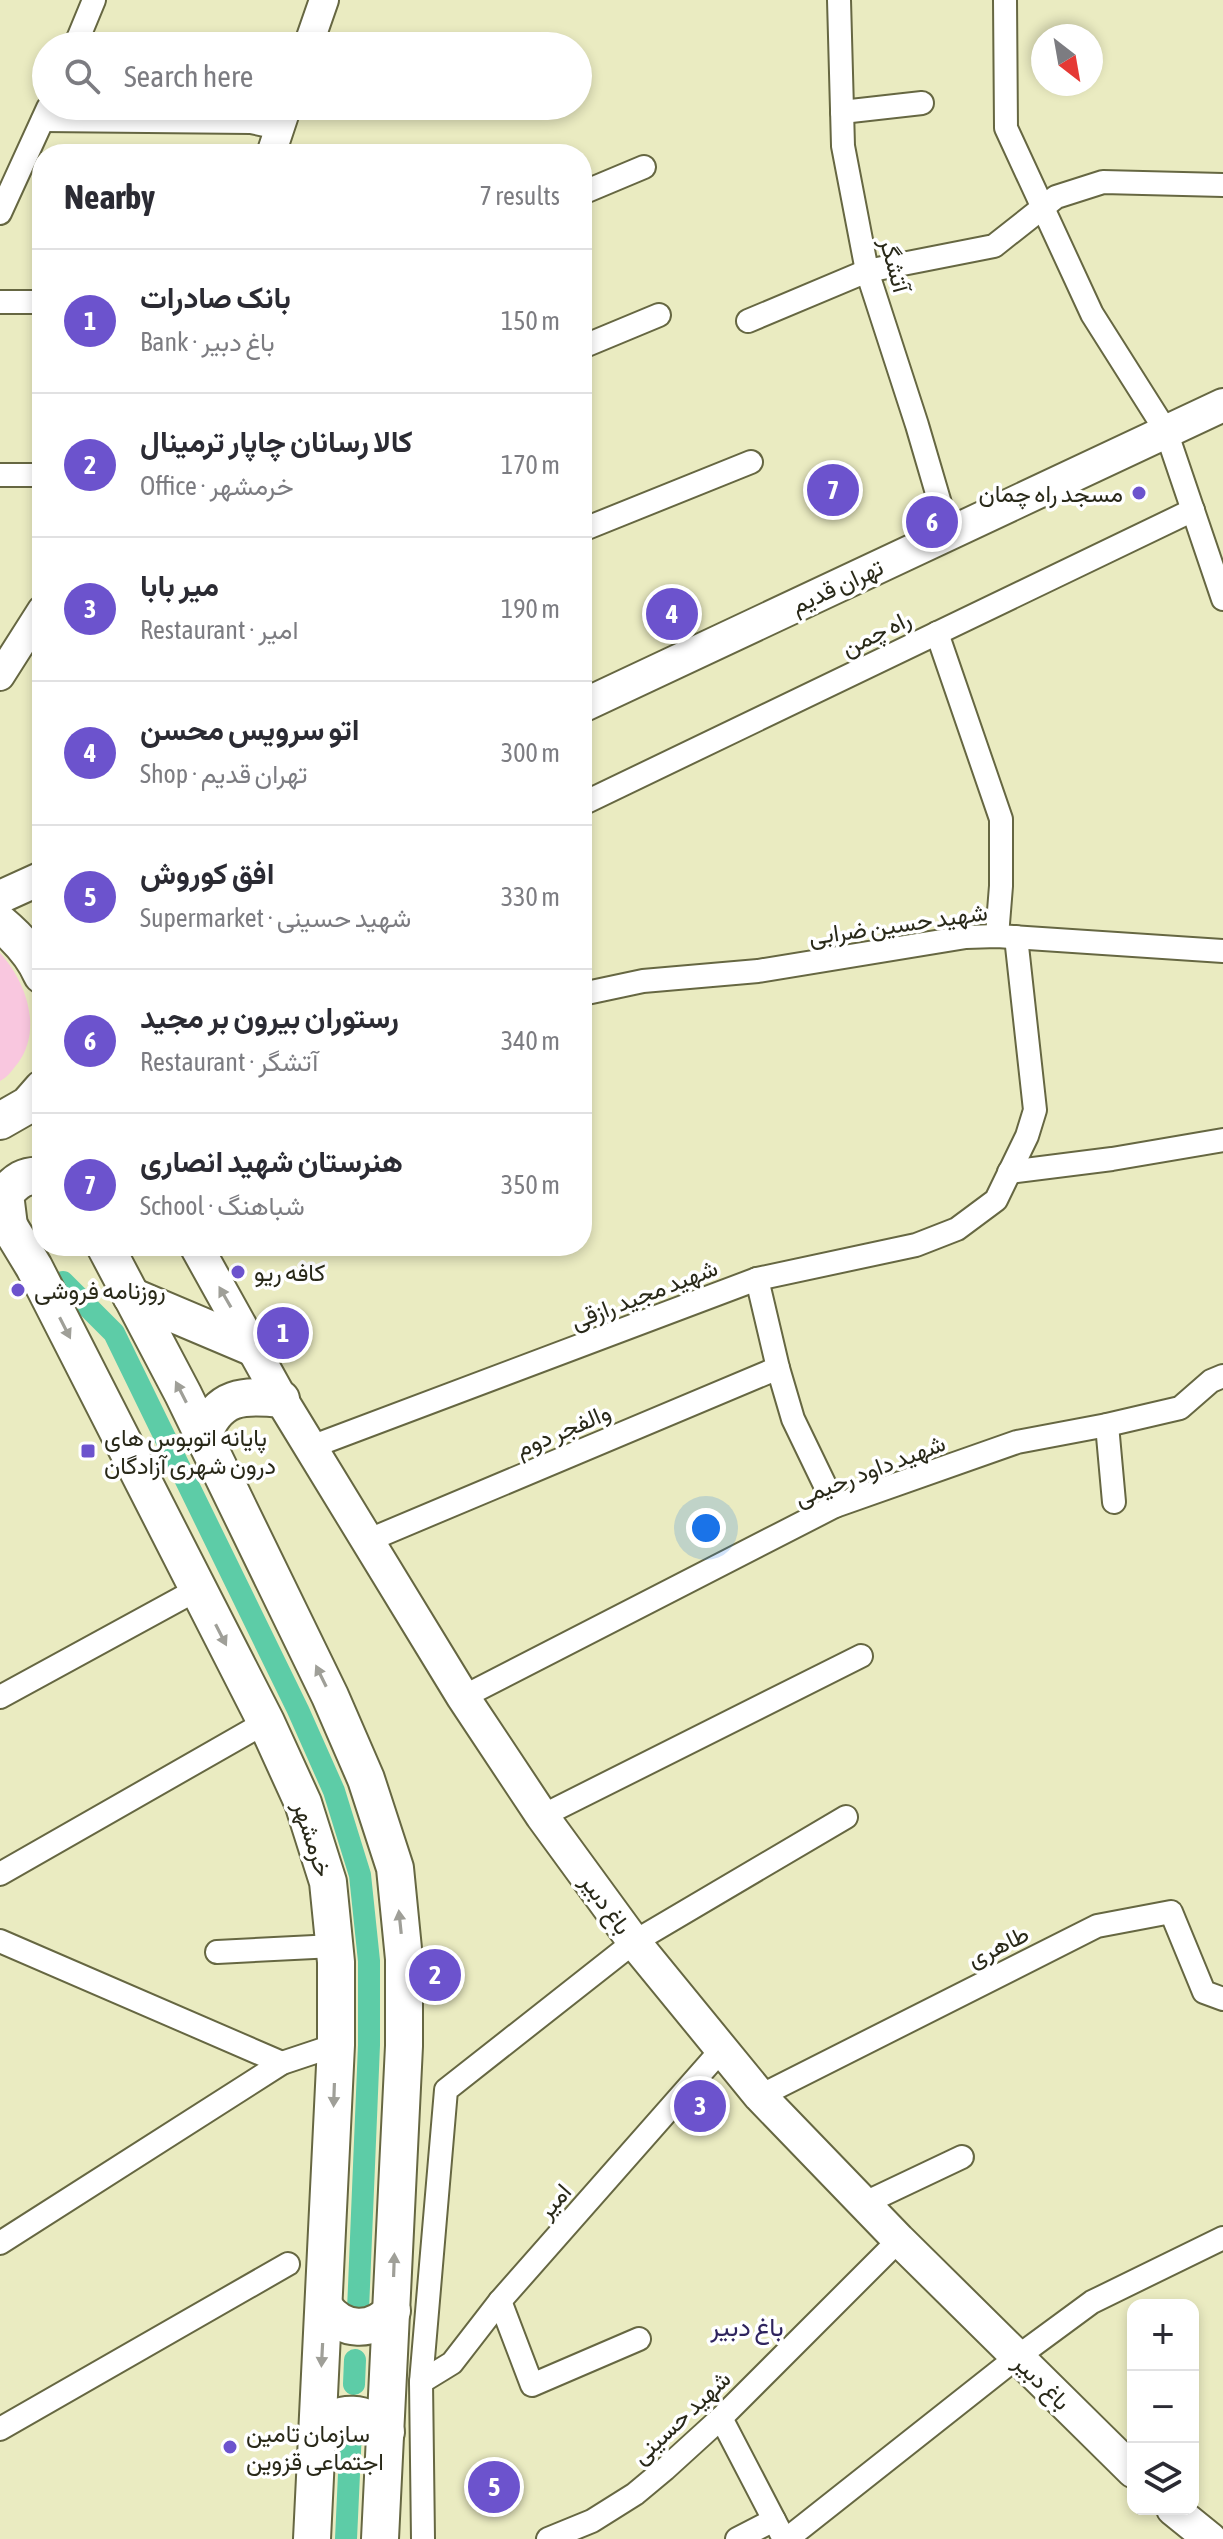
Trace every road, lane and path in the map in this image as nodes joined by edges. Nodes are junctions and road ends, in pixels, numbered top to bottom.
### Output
1 (94, 0) edge
2 (324, 0) edge
3 (839, 0) edge
4 (1005, 0) edge
5 (81, 32) edge
6 (313, 32) edge
7 (922, 103) dead end
8 (842, 112) junction
9 (43, 120) edge
10 (205, 120) edge
11 (279, 129) edge
12 (644, 167) dead end
13 (1223, 185) edge
14 (592, 189) edge
15 (1043, 209) junction
16 (0, 213) edge
17 (867, 271) junction
18 (0, 302) edge
19 (32, 302) edge
20 (659, 315) dead end
21 (748, 321) dead end
22 (592, 343) edge
23 (1223, 405) edge
24 (1166, 431) junction
25 (751, 462) dead end
26 (0, 475) edge
27 (32, 475) edge
28 (1193, 510) junction
29 (592, 526) edge
30 (949, 534) junction
31 (1223, 599) edge
32 (32, 626) edge
33 (937, 633) junction
34 (0, 676) edge
35 (592, 701) edge
36 (592, 799) edge
37 (32, 883) edge
38 (0, 897) edge
39 (0, 923) edge
40 (1006, 936) junction
41 (1223, 951) edge
42 (32, 957) edge
43 (592, 992) edge
44 (32, 1100) edge
45 (0, 1121) edge
46 (1223, 1140) edge
47 (1009, 1172) junction
48 (32, 1175) edge
49 (3, 1226) edge
50 (110, 1256) edge
51 (202, 1256) edge
52 (757, 1279) junction
53 (131, 1296) junction
54 (254, 1348) junction
55 (778, 1368) junction
56 (1223, 1376) edge
57 (281, 1399) junction
58 (1107, 1425) junction
59 (203, 1436) junction
60 (311, 1447) junction
61 (1114, 1502) dead end
62 (835, 1506) junction
63 (369, 1540) junction
64 (198, 1589) junction
65 (861, 1656) dead end
66 (0, 1697) edge
67 (463, 1697) junction
68 (266, 1722) junction
69 (542, 1816) junction
70 (846, 1817) dead end
71 (0, 1874) edge
72 (0, 1941) edge
73 (634, 1942) junction
74 (334, 1946) junction
75 (217, 1952) dead end
76 (1223, 1999) edge
77 (336, 2045) junction
78 (723, 2048) junction
79 (282, 2063) junction
80 (760, 2096) junction
81 (962, 2157) dead end
82 (865, 2203) junction
83 (1223, 2238) edge
84 (899, 2240) junction
85 (0, 2243) edge
86 (288, 2264) dead end
87 (500, 2301) junction
88 (325, 2308) junction
89 (392, 2311) junction
90 (639, 2339) dead end
91 (1016, 2358) junction
92 (421, 2382) junction
93 (721, 2418) junction
94 (0, 2429) edge
95 (318, 2429) junction
96 (386, 2432) junction
97 (1127, 2465) edge
98 (595, 2530) edge
99 (781, 2533) edge
100 (312, 2539) edge
101 (380, 2539) edge
102 (423, 2539) edge
103 (548, 2539) edge
104 (737, 2539) edge

1 - 5 street
2 - 6 street
3 - 8 street, آتشگر
4 - 15 street
7 - 8 street
8 - 17 street, آتشگر
9 - 16 street
10 - 11 street
12 - 14 street
13 - 15 street
15 - 17 street
15 - 24 street
17 - 21 street
17 - 30 street, آتشگر
18 - 19 street
20 - 22 street
23 - 24 main road, تهران قدیم
24 - 28 street
24 - 30 main road, تهران قدیم
25 - 29 street
26 - 27 street
28 - 31 street
28 - 33 street, راه چمن
30 - 35 main road, تهران قدیم
32 - 34 street
33 - 36 street, راه چمن
33 - 40 street
37 - 38 main road
39 - 42 main road
40 - 41 street, شهید حسین ضرابی
40 - 43 street, شهید حسین ضرابی
40 - 47 street
44 - 45 main road
46 - 47 street
47 - 52 street, شهید مجید رازقی
48 - 49 main road
49 -> 64 main road, خرمشهر
50 - 53 main road
54 -> 51 main road, باغ دبیر
52 - 55 street
52 - 60 street, شهید مجید رازقی
53 - 54 main road
59 -> 53 main road
54 - 57 main road, باغ دبیر
55 - 62 street
55 - 63 street, والفجر دوم
56 - 58 street, شهید داود رحیمی
57 - 59 main road
57 - 60 main road, باغ دبیر
58 - 61 street
58 - 62 street, شهید داود رحیمی
89 -> 59 main road
60 - 63 main road, باغ دبیر
62 - 67 street, شهید داود رحیمی
63 - 67 main road, باغ دبیر
64 - 66 street
64 -> 68 main road, خرمشهر
65 - 69 street
67 - 69 main road, باغ دبیر
68 - 71 street
68 - 74 main road, خرمشهر
69 - 73 main road, باغ دبیر
70 - 73 street
72 - 79 street
73 - 78 main road, باغ دبیر
73 - 92 street
74 - 75 street
74 - 77 main road, خرمشهر
76 - 80 street, طاهری
77 - 79 street
77 -> 88 main road, خرمشهر
78 - 80 main road, باغ دبیر
78 - 87 street, امیر
79 - 85 street
80 - 82 main road, باغ دبیر
81 - 82 street
82 - 84 main road, باغ دبیر
83 - 91 street
84 - 91 main road, باغ دبیر
84 - 93 street, شهید حسینی
86 - 94 street
87 - 90 street
87 - 92 street, امیر
88 - 89 main road
88 -> 95 main road, خرمشهر
89 - 96 main road
91 - 97 main road, باغ دبیر
91 - 99 street
92 - 102 street
93 - 98 street, شهید حسینی
93 - 99 street
95 - 96 main road
95 - 100 main road, خرمشهر
96 - 101 main road
98 - 103 street, شهید حسینی
99 - 104 street

